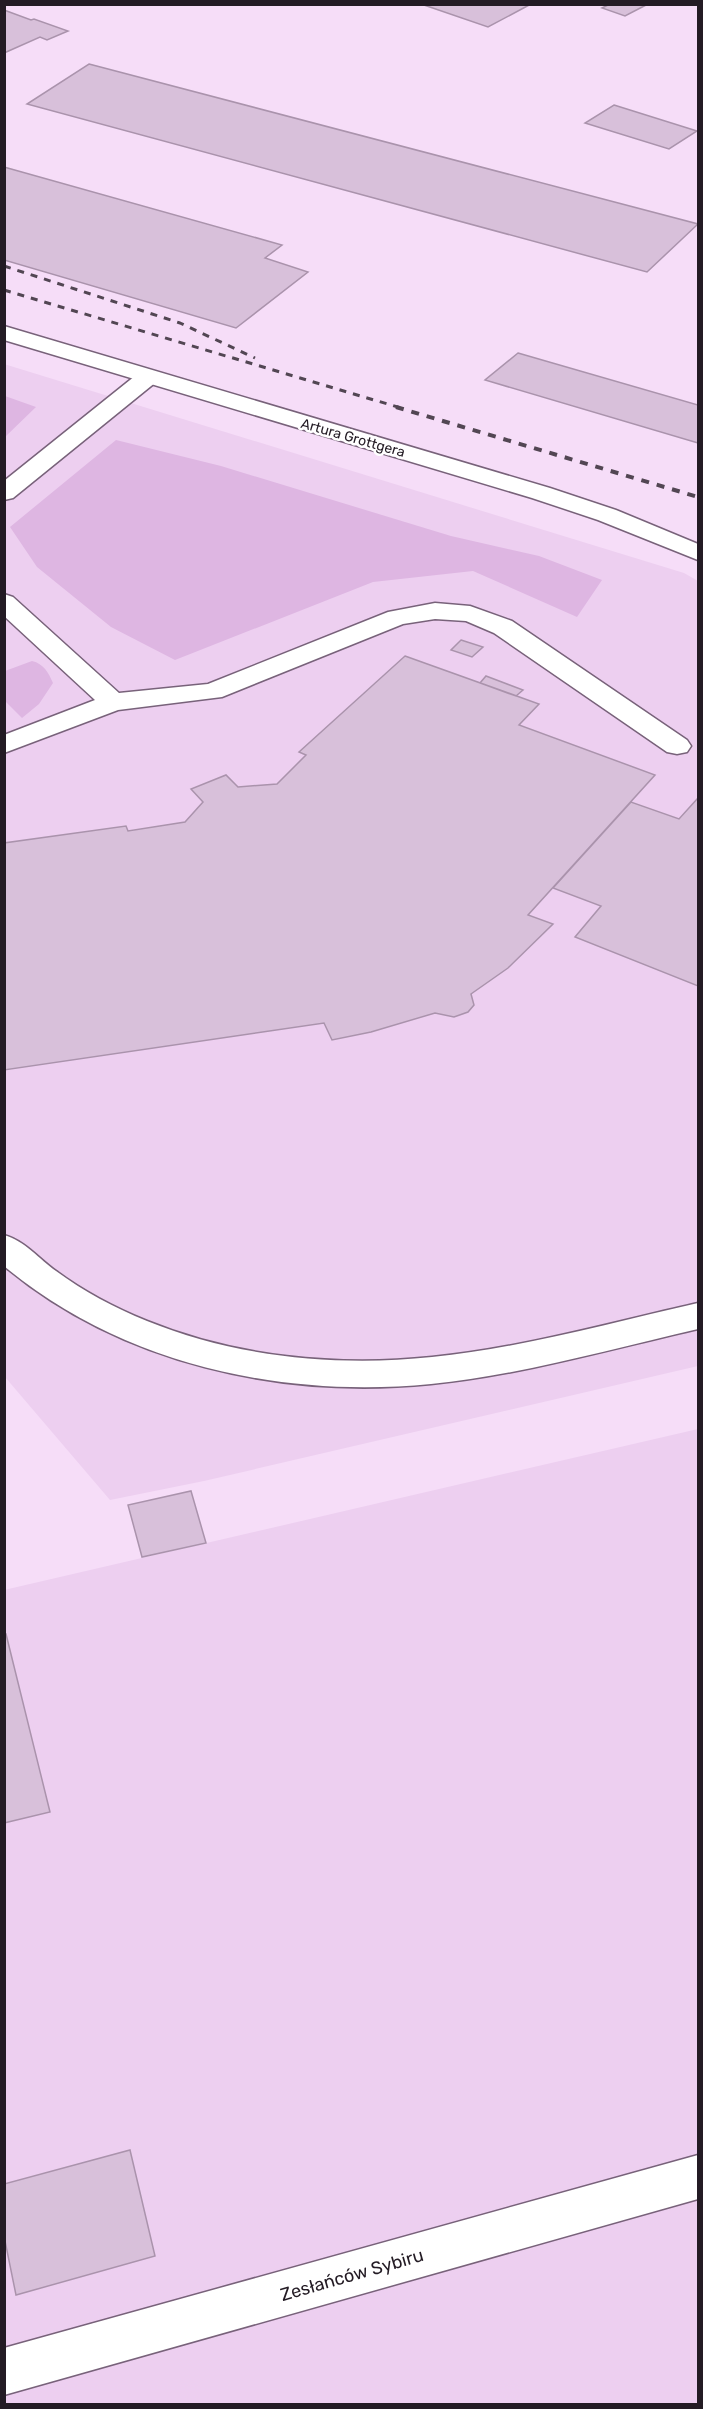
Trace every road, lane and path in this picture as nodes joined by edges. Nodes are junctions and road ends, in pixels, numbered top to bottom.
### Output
1 (4, 333) edge
2 (148, 377) junction
3 (4, 494) edge
4 (699, 553) edge
5 (4, 602) edge
6 (113, 702) junction
7 (4, 745) edge
8 (677, 746) dead end
9 (4, 1247) edge
10 (699, 1316) edge
11 (699, 2178) edge
12 (4, 2372) edge

1 - 2 street, Artura Grottgera
2 - 3 street
2 - 4 street, Artura Grottgera
5 - 6 street
6 - 7 street
6 - 8 street
9 - 10 street
11 - 12 street, Zesłańców Sybiru

